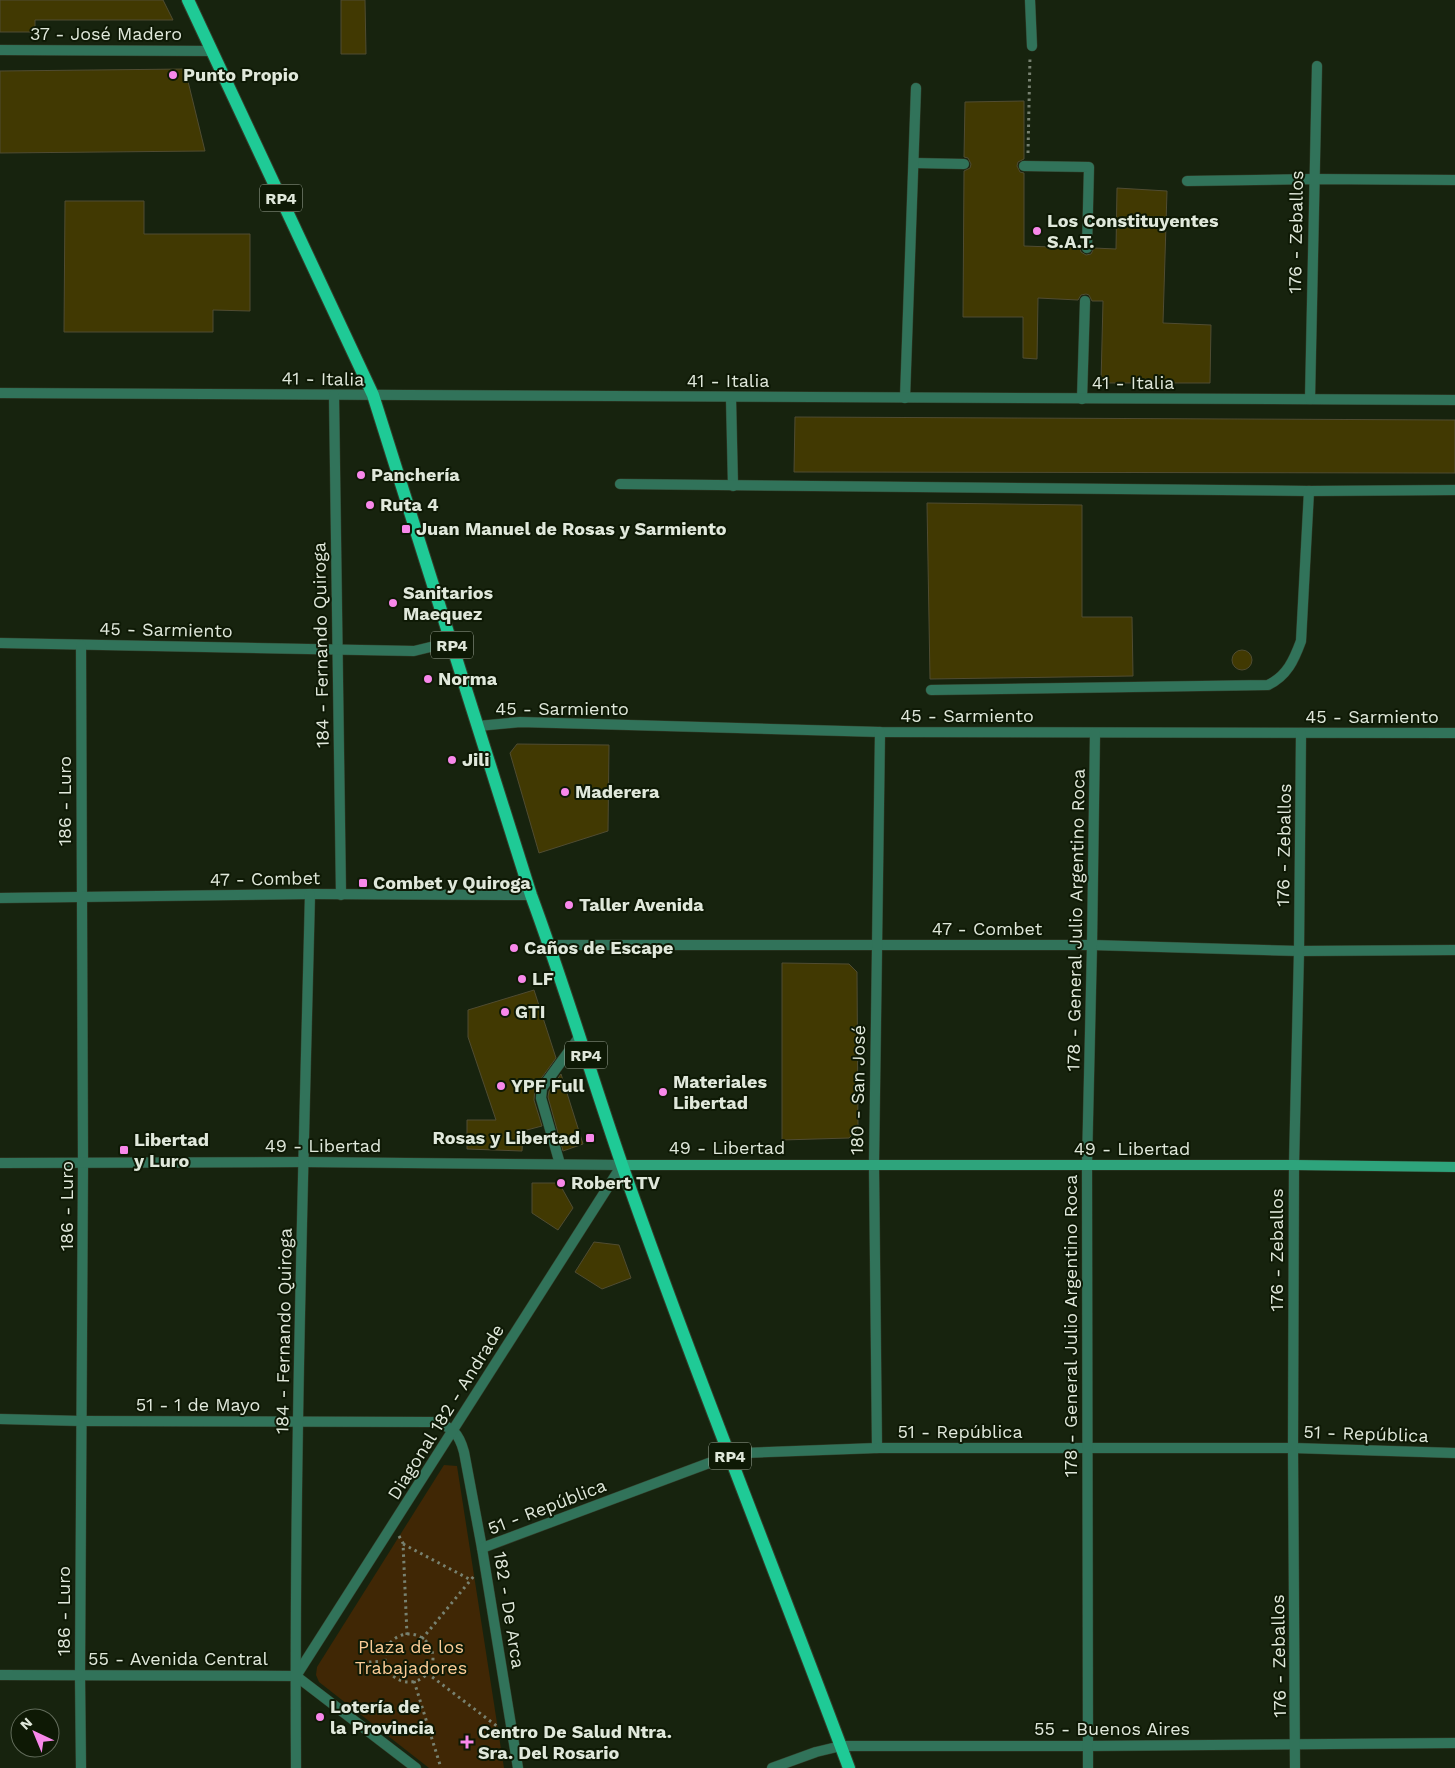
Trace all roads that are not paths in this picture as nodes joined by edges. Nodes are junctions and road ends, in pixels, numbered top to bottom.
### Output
1 (188, 0) edge
2 (1030, 0) edge
3 (1032, 46) road end
4 (0, 50) edge
5 (212, 51) junction
6 (1317, 66) dead end
7 (916, 88) dead end
8 (914, 163) junction
9 (964, 164) dead end
10 (1026, 166) road end
11 (1313, 179) junction
12 (1455, 180) edge
13 (1187, 181) dead end
14 (1086, 248) dead end
15 (1085, 300) dead end
16 (0, 393) edge
17 (334, 395) junction
18 (373, 396) junction
19 (731, 398) junction
20 (905, 398) junction
21 (1082, 399) junction
22 (1310, 399) junction
23 (1455, 400) edge
24 (620, 484) dead end
25 (733, 486) junction
26 (1455, 490) edge
27 (1310, 491) junction
28 (0, 642) edge
29 (451, 642) junction
30 (81, 645) junction
31 (338, 650) junction
32 (932, 690) dead end
33 (478, 726) junction
34 (880, 732) junction
35 (1095, 733) junction
36 (1301, 733) junction
37 (1455, 733) edge
38 (310, 894) junction
39 (341, 895) junction
40 (531, 895) junction
41 (0, 898) edge
42 (82, 898) junction
43 (550, 945) junction
44 (876, 945) junction
45 (1092, 945) junction
46 (1455, 950) edge
47 (1299, 951) junction
48 (580, 1036) junction
49 (84, 1162) junction
50 (304, 1162) junction
51 (0, 1163) edge
52 (560, 1164) junction
53 (622, 1165) junction
54 (874, 1165) junction
55 (1087, 1165) junction
56 (1294, 1165) junction
57 (1455, 1167) edge
58 (0, 1419) edge
59 (81, 1421) junction
60 (298, 1421) junction
61 (454, 1431) junction
62 (1088, 1447) junction
63 (877, 1448) junction
64 (1293, 1448) junction
65 (1455, 1453) edge
66 (730, 1456) junction
67 (482, 1548) junction
68 (0, 1675) edge
69 (80, 1675) junction
70 (296, 1676) junction
71 (1455, 1743) edge
72 (1296, 1744) junction
73 (841, 1746) junction
74 (1088, 1746) junction
75 (81, 1768) edge
76 (296, 1768) edge
77 (416, 1768) edge
78 (518, 1768) edge
79 (772, 1768) edge
80 (849, 1768) edge
81 (1088, 1768) edge
82 (1296, 1768) edge

1 - 5 main road, RP4
2 - 3 street
4 - 5 street, 37 - José Madero
5 - 18 main road, RP4
6 - 11 street, 176 - Zeballos
7 - 8 street
8 - 9 street
8 - 20 street
10 - 14 street
11 - 12 street
11 - 13 street
11 - 22 street, 176 - Zeballos
15 - 21 street
16 - 17 street, 41 - Italia
17 - 18 street, 41 - Italia
17 - 31 street, 184 - Fernando Quiroga
18 - 19 street, 41 - Italia
18 - 29 main road, RP4
19 - 20 street, 41 - Italia
19 - 25 street
20 - 21 street, 41 - Italia
21 - 22 street, 41 - Italia
22 - 23 street, 41 - Italia
24 - 25 street
25 - 27 street
26 - 27 street
27 - 32 street
28 - 30 street, 45 - Sarmiento
29 - 31 street, 45 - Sarmiento
29 - 33 main road, RP4
30 - 31 street, 45 - Sarmiento
30 - 42 street, 186 - Luro
31 - 39 street, 184 - Fernando Quiroga
33 - 34 street, 45 - Sarmiento
33 - 40 main road, RP4
34 - 35 street, 45 - Sarmiento
34 - 44 street, 180 - San José
35 - 36 street, 45 - Sarmiento
35 - 45 street, 178 - General Julio Argentino Roca
36 - 37 street, 45 - Sarmiento
36 - 47 street, 176 - Zeballos
38 - 39 street, 47 - Combet
38 - 42 street, 47 - Combet
38 - 50 street, 184 - Fernando Quiroga
39 - 40 street, 47 - Combet
40 - 43 main road, RP4
41 - 42 street, 47 - Combet
42 - 49 street, 186 - Luro
43 - 44 street, 47 - Combet
43 - 48 main road, RP4
44 - 45 street, 47 - Combet
44 - 54 street, 180 - San José
45 - 47 street, 47 - Combet
45 - 55 street, 178 - General Julio Argentino Roca
46 - 47 street, 47 - Combet
47 - 56 street, 176 - Zeballos
48 - 52 street
48 - 53 main road, RP4
49 - 50 street, 49 - Libertad
49 - 51 street, 49 - Libertad
49 - 59 street, 186 - Luro
50 - 52 street, 49 - Libertad
50 - 60 street, 184 - Fernando Quiroga
52 - 53 street, 49 - Libertad
53 - 54 street, 49 - Libertad
53 - 61 street, Diagonal 182 - Andrade
53 - 66 main road, RP4
54 - 55 street, 49 - Libertad
54 - 63 street, 180 - San José
55 - 56 street, 49 - Libertad
55 - 62 street, 178 - General Julio Argentino Roca
56 - 57 street, 49 - Libertad
56 - 64 street, 176 - Zeballos
58 - 59 street, 51 - 1 de Mayo
59 - 60 street, 51 - 1 de Mayo
59 - 69 street, 186 - Luro
60 - 61 street, 51 - 1 de Mayo
60 - 70 street, 184 - Fernando Quiroga
61 - 67 street, 182 - De Arca
61 - 70 street, Diagonal 182 - Andrade
62 - 63 street, 51 - República
62 - 64 street, 51 - República
62 - 74 street, 178 - General Julio Argentino Roca
63 - 66 street, 51 - República
64 - 65 street, 51 - República
64 - 72 street, 176 - Zeballos
66 - 67 street, 51 - República
66 - 73 main road, RP4
67 - 78 street, 182 - De Arca
68 - 69 street, 55 - Avenida Central
69 - 70 street, 55 - Avenida Central
69 - 75 street, 186 - Luro
70 - 76 street, 184 - Fernando Quiroga
70 - 77 street
71 - 72 street, 55 - Buenos Aires
72 - 74 street, 55 - Buenos Aires
72 - 82 street, 176 - Zeballos
73 - 74 street, 55 - Buenos Aires
73 - 79 street, 55 - Buenos Aires
73 - 80 main road, RP4
74 - 81 street, 178 - General Julio Argentino Roca

